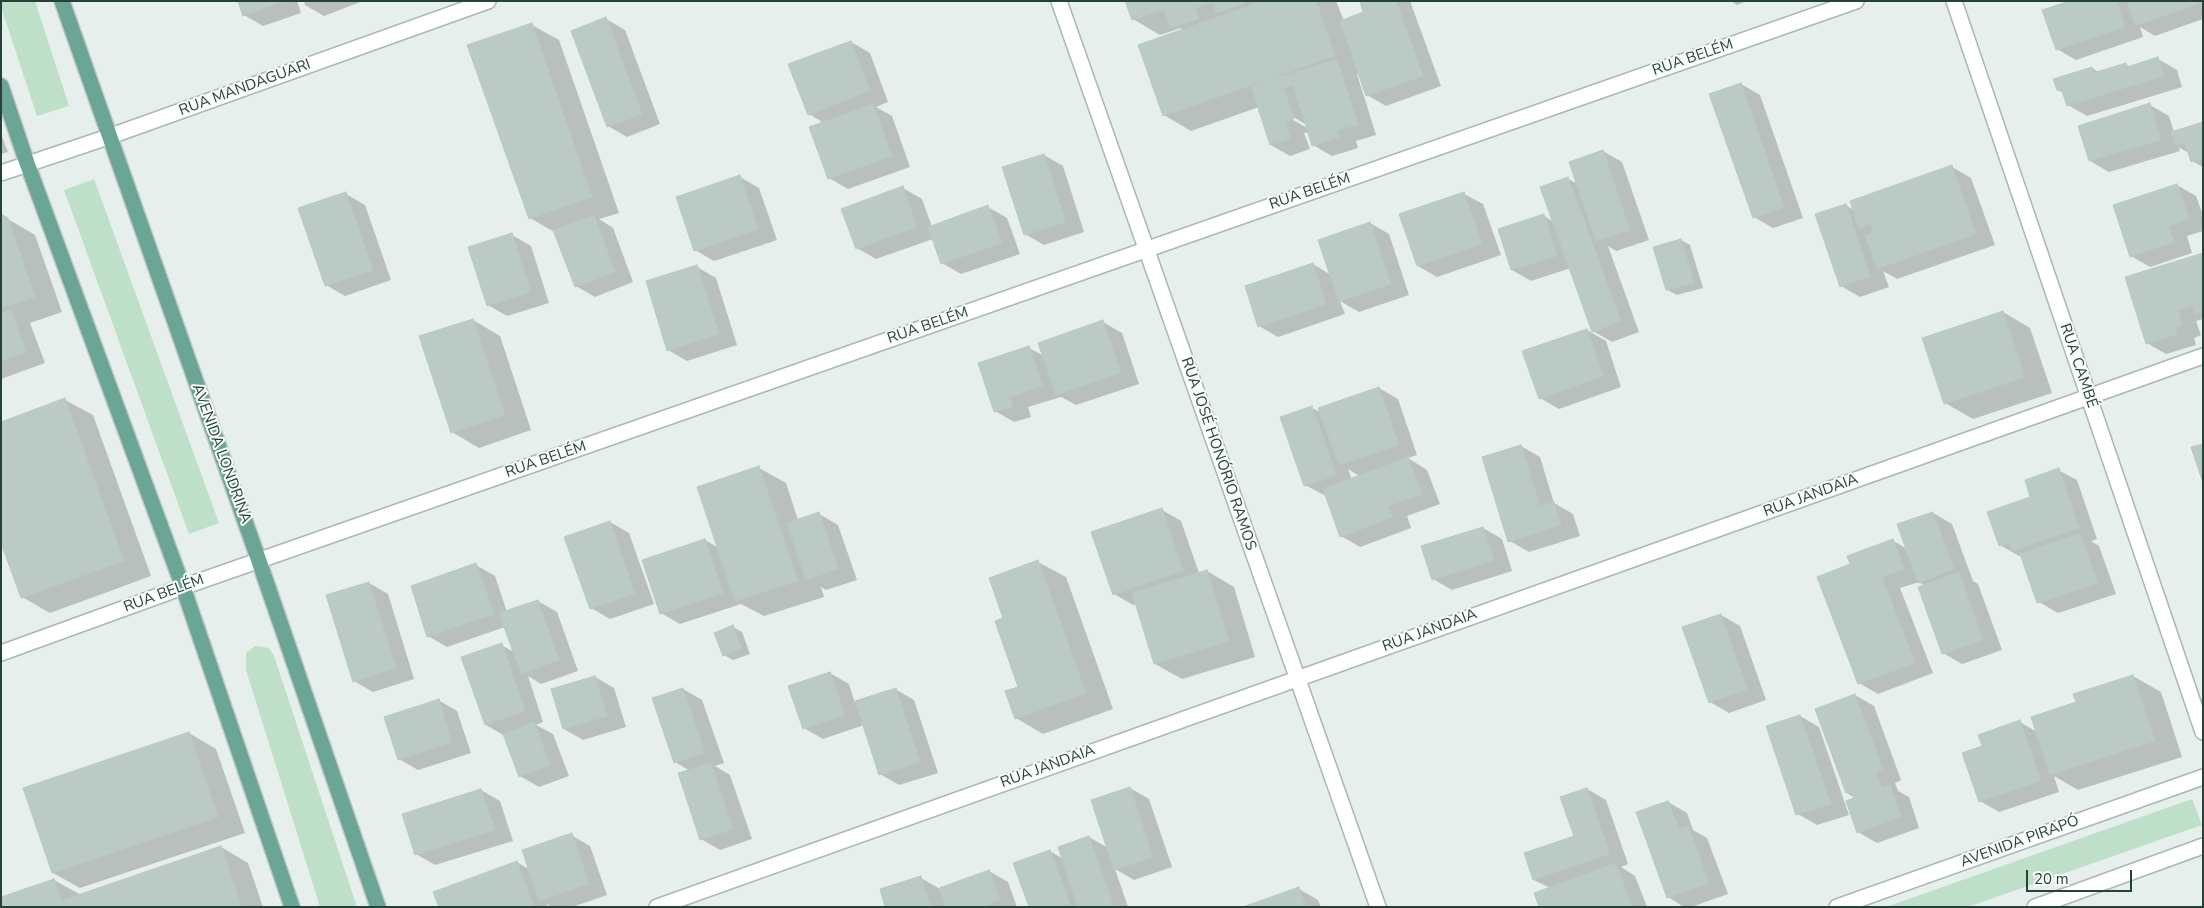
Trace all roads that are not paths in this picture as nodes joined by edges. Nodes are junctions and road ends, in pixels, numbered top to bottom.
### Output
1 (62, 1) edge
2 (488, 1) edge
3 (1059, 1) edge
4 (1856, 1) edge
5 (1954, 1) edge
6 (1, 86) edge
7 (108, 137) junction
8 (27, 163) junction
9 (1, 173) edge
10 (1146, 250) junction
11 (2203, 356) edge
12 (2089, 397) junction
13 (259, 561) junction
14 (183, 587) junction
15 (1, 653) edge
16 (1296, 679) junction
17 (2203, 732) edge
18 (2203, 776) edge
19 (2203, 846) edge
20 (292, 907) edge
21 (378, 907) edge
22 (656, 907) edge
23 (1378, 907) edge
24 (1837, 907) edge
25 (2035, 907) edge

1 - 7 main road, AVENIDA LONDRINA
2 - 7 street, RUA MANDAGUARI
3 - 10 street, RUA JOSÉ HONÓRIO RAMOS
4 - 10 street, RUA BELÉM
5 - 12 street, RUA CAMBÉ
6 - 8 main road
7 - 8 street, RUA MANDAGUARI
7 - 13 main road, AVENIDA LONDRINA
8 - 9 street, RUA MANDAGUARI
8 - 14 main road
10 - 13 street, RUA BELÉM
10 - 16 street, RUA JOSÉ HONÓRIO RAMOS
11 - 12 street, RUA JANDAIA
12 - 16 street, RUA JANDAIA
12 - 17 street, RUA CAMBÉ
13 - 14 street, RUA BELÉM
13 - 21 main road, AVENIDA LONDRINA
14 - 15 street, RUA BELÉM
14 - 20 main road
16 - 22 street, RUA JANDAIA
16 - 23 street, RUA JOSÉ HONÓRIO RAMOS
18 - 24 street, AVENIDA PIRAPÓ
19 - 25 street

